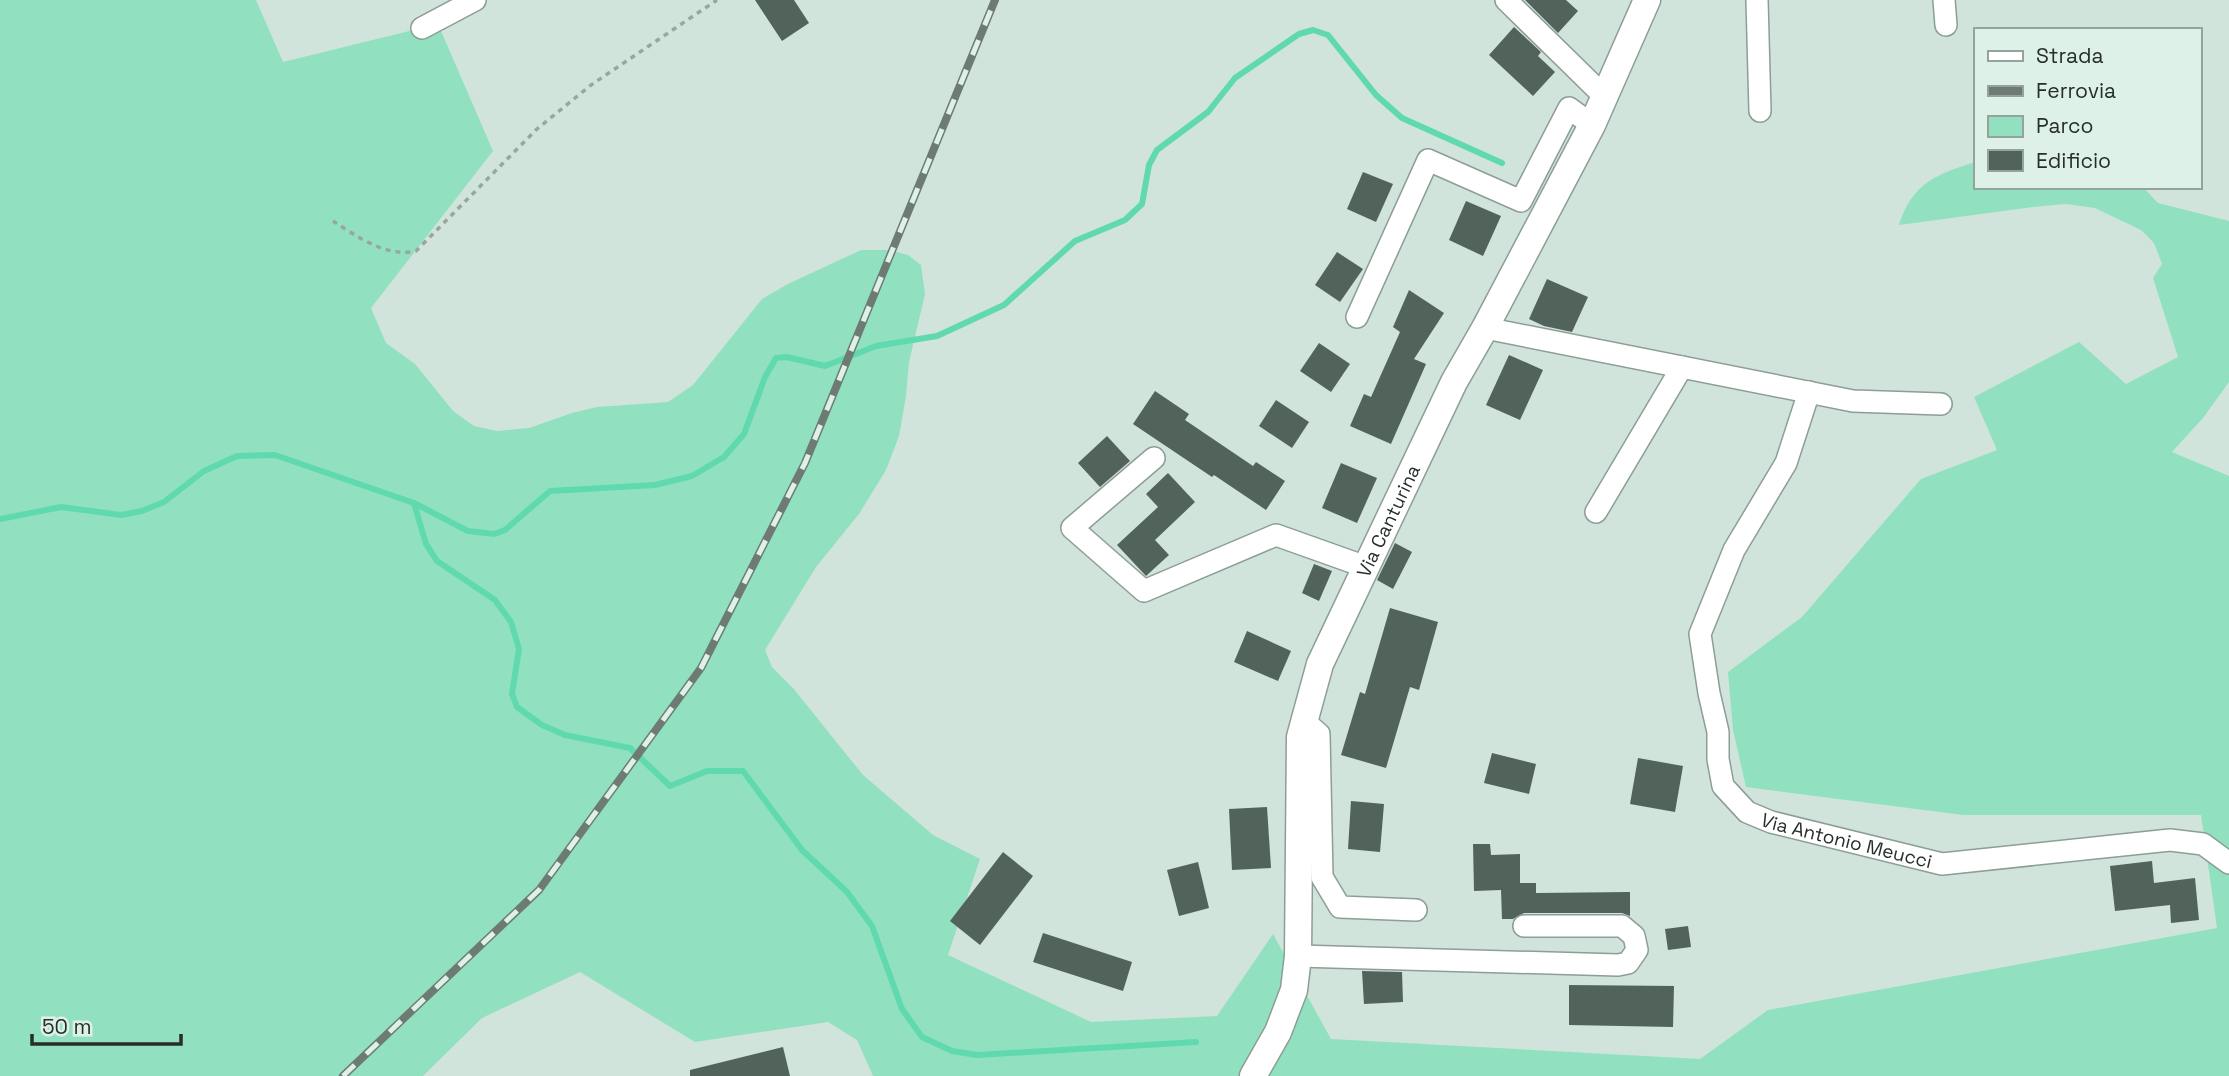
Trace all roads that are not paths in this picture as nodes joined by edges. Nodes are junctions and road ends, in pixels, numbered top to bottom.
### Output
1 (475, 0) edge
2 (1506, 0) edge
3 (1647, 0) edge
4 (1758, 0) edge
5 (1944, 0) edge
6 (1946, 25) dead end
7 (422, 28) dead end
8 (1605, 96) junction
9 (1760, 111) dead end
10 (1592, 125) junction
11 (1357, 317) dead end
12 (1485, 328) junction
13 (1682, 367) junction
14 (1809, 392) junction
15 (1941, 404) dead end
16 (1154, 458) dead end
17 (1596, 512) dead end
18 (1366, 567) junction
19 (1304, 721) junction
20 (2229, 863) edge
21 (1416, 910) dead end
22 (1524, 926) dead end
23 (1298, 956) junction
24 (1252, 1076) edge

1 - 7 street
2 - 8 street
3 - 8 main road, Via Canturina
4 - 9 street
5 - 6 street
8 - 10 main road, Via Canturina
10 - 11 street
10 - 12 main road, Via Canturina
12 - 13 street
12 - 18 main road, Via Canturina
13 - 14 street
13 - 17 street
14 - 15 street
14 - 20 street, Via Antonio Meucci
16 - 18 street
18 - 19 main road, Via Canturina
19 - 21 street
19 - 23 main road, Via Canturina
22 - 23 street
23 - 24 main road, Via Canturina

